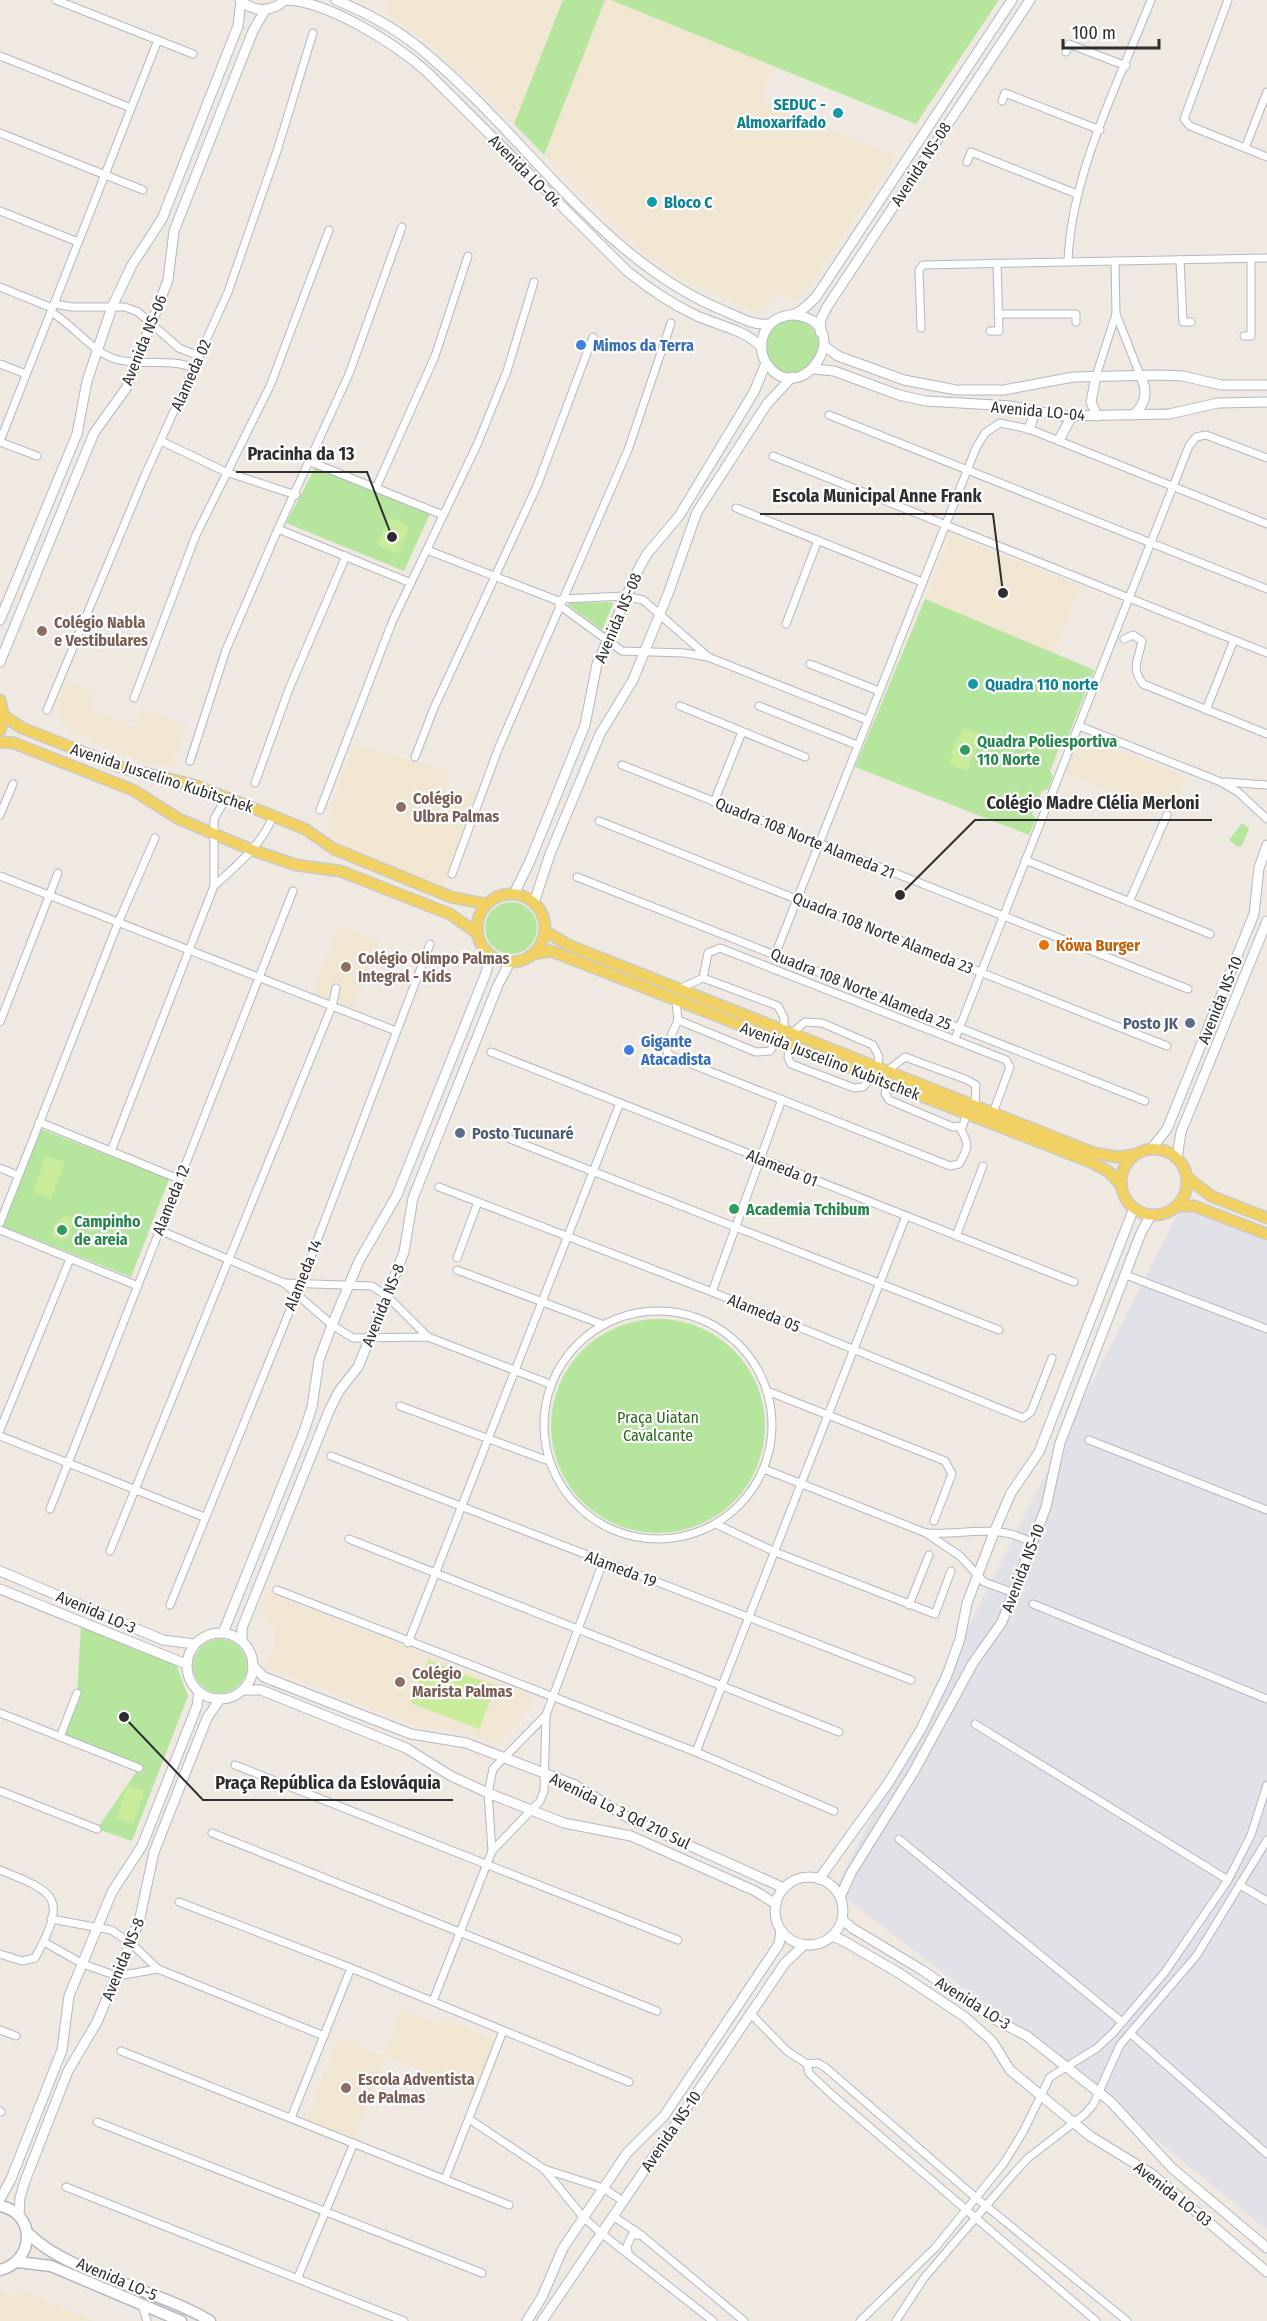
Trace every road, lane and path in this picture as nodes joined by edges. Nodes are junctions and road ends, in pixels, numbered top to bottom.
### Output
1 (56, 0) edge
2 (286, 0) edge
3 (336, 0) edge
4 (1012, 0) edge
5 (1030, 0) edge
6 (1228, 0) edge
7 (241, 1) edge
8 (1150, 1) edge
9 (265, 10) junction
10 (313, 33) dead end
11 (158, 40) junction
12 (1066, 52) dead end
13 (192, 54) dead end
14 (0, 56) edge
15 (1126, 66) junction
16 (1267, 92) edge
17 (1002, 101) dead end
18 (131, 108) junction
19 (1100, 130) junction
20 (0, 133) edge
21 (1245, 148) junction
22 (1267, 157) edge
23 (967, 162) dead end
24 (105, 175) junction
25 (143, 190) dead end
26 (1077, 194) junction
27 (0, 211) edge
28 (402, 227) dead end
29 (329, 230) dead end
30 (78, 242) junction
31 (468, 256) dead end
32 (1251, 258) junction
33 (1267, 258) edge
34 (1180, 260) junction
35 (1115, 261) junction
36 (1068, 262) junction
37 (997, 263) junction
38 (534, 282) dead end
39 (0, 287) edge
40 (112, 307) junction
41 (52, 308) junction
42 (998, 314) junction
43 (1116, 314) junction
44 (793, 315) junction
45 (152, 321) junction
46 (1077, 322) dead end
47 (1191, 322) dead end
48 (671, 323) dead end
49 (770, 324) junction
50 (921, 328) dead end
51 (990, 331) dead end
52 (820, 332) junction
53 (1244, 336) dead end
54 (593, 337) dead end
55 (824, 346) junction
56 (96, 347) junction
57 (762, 348) junction
58 (199, 356) junction
59 (136, 361) junction
60 (766, 363) junction
61 (0, 364) edge
62 (194, 368) junction
63 (814, 369) junction
64 (26, 374) junction
65 (1140, 375) junction
66 (1096, 376) junction
67 (792, 377) junction
68 (1267, 385) edge
69 (1267, 402) edge
70 (1028, 409) junction
71 (829, 415) dead end
72 (1133, 415) junction
73 (1072, 416) junction
74 (1097, 416) junction
75 (1033, 428) junction
76 (1064, 439) junction
77 (0, 441) edge
78 (161, 441) junction
79 (37, 456) dead end
80 (773, 456) dead end
81 (1267, 458) edge
82 (311, 462) junction
83 (967, 470) junction
84 (226, 472) junction
85 (1173, 487) junction
86 (376, 488) junction
87 (296, 495) junction
88 (736, 508) dead end
89 (443, 514) junction
90 (1267, 524) edge
91 (944, 526) junction
92 (278, 529) junction
93 (818, 540) junction
94 (1151, 542) junction
95 (427, 549) junction
96 (346, 556) junction
97 (493, 576) junction
98 (922, 582) junction
99 (411, 583) junction
100 (1267, 589) edge
101 (625, 596) junction
102 (1128, 598) junction
103 (561, 602) junction
104 (659, 615) junction
105 (0, 620) edge
106 (786, 624) dead end
107 (1124, 639) dead end
108 (608, 640) junction
109 (1234, 640) junction
110 (1267, 653) edge
111 (642, 654) junction
112 (708, 657) junction
113 (0, 662) edge
114 (810, 664) dead end
115 (879, 691) junction
116 (134, 698) dead end
117 (0, 700) edge
118 (680, 706) dead end
119 (759, 706) dead end
120 (47, 710) dead end
121 (1206, 710) junction
122 (4, 716) junction
123 (867, 720) junction
124 (1079, 726) junction
125 (0, 731) edge
126 (742, 732) junction
127 (1267, 734) edge
128 (0, 742) edge
129 (857, 745) junction
130 (416, 757) dead end
131 (805, 757) dead end
132 (190, 761) dead end
133 (622, 765) dead end
134 (1221, 782) junction
135 (255, 783) dead end
136 (13, 784) dead end
137 (1267, 785) edge
138 (226, 798) junction
139 (714, 802) junction
140 (320, 810) dead end
141 (0, 815) edge
142 (1167, 815) dead end
143 (273, 816) junction
144 (1267, 819) edge
145 (599, 821) dead end
146 (212, 832) junction
147 (155, 838) dead end
148 (819, 843) junction
149 (1267, 844) edge
150 (252, 850) junction
151 (1025, 860) junction
152 (58, 873) dead end
153 (452, 874) dead end
154 (0, 876) edge
155 (577, 877) dead end
156 (214, 886) junction
157 (293, 891) dead end
158 (514, 894) junction
159 (49, 895) junction
160 (797, 899) junction
161 (1129, 902) junction
162 (534, 903) junction
163 (486, 904) junction
164 (1003, 916) junction
165 (1267, 921) edge
166 (118, 923) junction
167 (545, 931) junction
168 (477, 933) junction
169 (1210, 934) dead end
170 (725, 935) junction
171 (430, 944) dead end
172 (720, 948) junction
173 (190, 951) junction
174 (533, 954) junction
175 (490, 955) junction
176 (775, 955) junction
177 (510, 962) junction
178 (981, 972) junction
179 (703, 978) junction
180 (260, 979) junction
181 (336, 988) dead end
182 (679, 989) junction
183 (1188, 989) dead end
184 (676, 1001) junction
185 (332, 1006) junction
186 (678, 1020) junction
187 (0, 1022) edge
188 (959, 1028) junction
189 (396, 1031) junction
190 (785, 1037) junction
191 (955, 1039) junction
192 (1167, 1046) dead end
193 (490, 1052) dead end
194 (879, 1072) junction
195 (888, 1083) junction
196 (782, 1100) junction
197 (1145, 1101) dead end
198 (620, 1103) junction
199 (971, 1110) junction
200 (993, 1113) junction
201 (39, 1122) junction
202 (962, 1126) junction
203 (510, 1139) dead end
204 (1152, 1148) junction
205 (111, 1151) junction
206 (1134, 1155) junction
207 (1177, 1158) junction
208 (762, 1160) junction
209 (982, 1166) dead end
210 (0, 1168) edge
211 (593, 1171) junction
212 (17, 1175) junction
213 (1187, 1177) junction
214 (179, 1179) junction
215 (1121, 1185) junction
216 (439, 1187) dead end
217 (478, 1202) junction
218 (1178, 1206) junction
219 (1134, 1208) junction
220 (1151, 1215) junction
221 (906, 1216) junction
222 (1267, 1218) edge
223 (0, 1223) edge
224 (736, 1227) junction
225 (0, 1230) edge
226 (159, 1230) junction
227 (1267, 1234) edge
228 (956, 1236) junction
229 (568, 1237) junction
230 (458, 1258) dead end
231 (70, 1259) junction
232 (230, 1259) junction
233 (457, 1270) dead end
234 (1126, 1275) junction
235 (301, 1282) junction
236 (1074, 1282) dead end
237 (284, 1283) junction
238 (880, 1283) junction
239 (349, 1284) junction
240 (138, 1286) junction
241 (712, 1292) junction
242 (296, 1293) junction
243 (387, 1296) junction
244 (542, 1303) junction
245 (332, 1325) junction
246 (604, 1325) junction
247 (1267, 1329) edge
248 (999, 1330) dead end
249 (428, 1337) junction
250 (370, 1338) junction
251 (854, 1350) junction
252 (1052, 1358) dead end
253 (513, 1370) junction
254 (550, 1384) junction
255 (767, 1391) junction
256 (400, 1406) dead end
257 (828, 1415) junction
258 (0, 1430) edge
259 (0, 1436) edge
260 (486, 1440) junction
261 (1089, 1440) dead end
262 (331, 1456) dead end
263 (546, 1460) junction
264 (69, 1463) junction
265 (764, 1469) junction
266 (801, 1485) junction
267 (135, 1490) junction
268 (461, 1507) junction
269 (50, 1509) dead end
270 (1267, 1510) edge
271 (204, 1517) junction
272 (934, 1521) dead end
273 (716, 1524) junction
274 (995, 1530) junction
275 (926, 1533) junction
276 (349, 1539) dead end
277 (1033, 1543) junction
278 (110, 1551) dead end
279 (775, 1552) junction
280 (929, 1555) dead end
281 (603, 1562) junction
282 (0, 1571) edge
283 (951, 1571) dead end
284 (435, 1572) junction
285 (978, 1575) junction
286 (0, 1589) edge
287 (277, 1590) dead end
288 (1014, 1593) junction
289 (1034, 1604) dead end
290 (170, 1605) dead end
291 (909, 1605) junction
292 (748, 1618) junction
293 (578, 1629) junction
294 (223, 1633) junction
295 (242, 1641) junction
296 (408, 1643) junction
297 (194, 1644) junction
298 (186, 1664) junction
299 (253, 1666) junction
300 (911, 1680) dead end
301 (722, 1686) junction
302 (243, 1690) junction
303 (199, 1692) junction
304 (77, 1693) dead end
305 (553, 1697) junction
306 (220, 1699) junction
307 (1267, 1699) edge
308 (0, 1713) edge
309 (546, 1715) junction
310 (975, 1724) dead end
311 (839, 1732) dead end
312 (60, 1737) junction
313 (696, 1752) junction
314 (504, 1757) junction
315 (235, 1765) dead end
316 (139, 1768) dead end
317 (546, 1774) junction
318 (1267, 1785) edge
319 (0, 1791) edge
320 (488, 1793) junction
321 (531, 1811) junction
322 (834, 1811) dead end
323 (97, 1829) dead end
324 (212, 1833) dead end
325 (899, 1839) dead end
326 (1267, 1840) edge
327 (492, 1851) junction
328 (486, 1865) junction
329 (0, 1870) edge
330 (819, 1879) junction
331 (1228, 1880) junction
332 (1240, 1885) junction
333 (784, 1888) junction
334 (840, 1897) junction
335 (1267, 1901) edge
336 (180, 1902) dead end
337 (776, 1904) junction
338 (51, 1919) junction
339 (842, 1919) junction
340 (99, 1927) junction
341 (782, 1931) junction
342 (458, 1932) junction
343 (832, 1936) junction
344 (678, 1940) dead end
345 (44, 1942) junction
346 (130, 1943) junction
347 (804, 1945) junction
348 (0, 1954) edge
349 (83, 1964) junction
350 (351, 1968) junction
351 (158, 1969) junction
352 (117, 1976) junction
353 (433, 2001) junction
354 (657, 2011) dead end
355 (751, 2014) junction
356 (1122, 2022) junction
357 (0, 2030) edge
358 (503, 2031) junction
359 (1131, 2034) junction
360 (16, 2036) dead end
361 (324, 2036) junction
362 (121, 2051) dead end
363 (807, 2064) junction
364 (1065, 2066) junction
365 (629, 2082) dead end
366 (1098, 2094) junction
367 (1040, 2095) junction
368 (291, 2118) junction
369 (469, 2119) junction
370 (97, 2122) dead end
371 (1074, 2122) junction
372 (354, 2143) junction
373 (1267, 2154) edge
374 (544, 2169) junction
375 (445, 2179) junction
376 (66, 2187) dead end
377 (603, 2188) junction
378 (975, 2198) junction
379 (0, 2199) edge
380 (623, 2201) junction
381 (509, 2205) dead end
382 (0, 2206) edge
383 (986, 2206) junction
384 (966, 2209) junction
385 (327, 2211) junction
386 (20, 2215) junction
387 (613, 2216) junction
388 (584, 2217) junction
389 (976, 2217) junction
390 (28, 2233) junction
391 (601, 2234) junction
392 (641, 2235) junction
393 (1267, 2248) edge
394 (628, 2252) junction
395 (18, 2262) junction
396 (0, 2270) edge
397 (1267, 2272) edge
398 (482, 2273) dead end
399 (298, 2277) junction
400 (142, 2305) junction
401 (147, 2321) edge
402 (181, 2321) edge
403 (210, 2321) edge
404 (404, 2321) edge
405 (527, 2321) edge
406 (542, 2321) edge
407 (713, 2321) edge
408 (744, 2321) edge
409 (860, 2321) edge
410 (896, 2321) edge
411 (1096, 2321) edge
412 (1127, 2321) edge

1 - 11 street
2 - 9 street
2 - 57 street, Avenida LO-04
3 - 49 street, Avenida LO-04
4 - 44 street, Avenida NS-08
5 - 52 street, Avenida NS-08
6 - 21 street
7 - 9 street
7 - 40 street
8 - 15 street
9 - 45 street, Avenida NS-06
10 - 58 street, Alameda 02
11 - 13 street
11 - 18 street
12 - 15 street
14 - 18 street
15 - 19 street
16 - 21 street
17 - 19 street
18 - 24 street
19 - 26 street
20 - 24 street
21 - 22 street
23 - 26 street
24 - 25 street
24 - 30 street
26 - 36 street
27 - 30 street
28 - 82 street
29 - 84 street
30 - 41 street
31 - 86 street
32 - 33 street
32 - 34 street
32 - 53 street
34 - 35 street
34 - 47 street
35 - 36 street
35 - 43 street
36 - 37 street
37 - 42 street
37 - 50 street
38 - 89 street
39 - 41 street
40 - 41 street
40 - 45 street
40 - 56 street
41 - 56 street
41 - 64 street
42 - 46 street
42 - 51 street
43 - 65 street
43 - 66 street
44 - 49 street, Avenida NS-08
44 - 52 street
45 - 58 street
45 - 59 street, Avenida NS-06
48 - 103 street
49 - 57 street
52 - 55 street
54 - 97 street
55 - 63 street
55 - 66 street, Avenida LO-04
56 - 59 street
56 - 105 street
57 - 60 street
58 - 62 street, Alameda 02
59 - 62 street
59 - 113 street, Avenida NS-06
60 - 67 street
60 - 101 street, Avenida NS-08
61 - 64 street
62 - 78 street, Alameda 02
63 - 67 street
63 - 70 street, Avenida LO-04
64 - 77 street
65 - 66 street, Avenida LO-04
65 - 68 street, Avenida LO-04
65 - 72 street
66 - 74 street
67 - 104 street
69 - 72 street, Avenida LO-04
70 - 73 street, Avenida LO-04
70 - 75 street
71 - 83 street
72 - 74 street, Avenida LO-04
73 - 74 street, Avenida LO-04
73 - 76 street
75 - 76 street
75 - 83 street
76 - 85 street
77 - 79 street
78 - 84 street
78 - 120 street, Alameda 02
80 - 91 street
81 - 85 street
82 - 86 street
82 - 87 street
83 - 91 street
83 - 94 street
84 - 87 street
84 - 116 street
85 - 90 street
85 - 94 street
86 - 89 street
87 - 92 street
88 - 93 street
89 - 95 street
91 - 98 street
91 - 102 street
92 - 96 street
92 - 132 street
93 - 98 street
93 - 106 street
94 - 100 street
94 - 102 street
95 - 97 street
95 - 99 street
96 - 99 street
96 - 135 street
97 - 103 street
97 - 130 street
98 - 115 street
99 - 140 street
101 - 103 street
101 - 104 street
101 - 108 street, Avenida NS-08
102 - 109 street
102 - 124 street
103 - 108 street
103 - 153 street
104 - 111 street
104 - 112 street
107 - 121 street
108 - 111 street
108 - 158 street, Avenida NS-08
109 - 110 street
109 - 121 street
111 - 112 street
111 - 162 street
112 - 123 street
114 - 115 street
115 - 123 street
117 - 122 main road
118 - 126 street
119 - 129 street
121 - 127 street
122 - 125 main road
122 - 138 main road, Avenida Juscelino Kubitschek
123 - 129 street
124 - 134 street
124 - 151 street
126 - 131 street
126 - 139 street
128 - 146 main road, Avenida Juscelino Kubitschek
129 - 148 street
133 - 139 street, Quadra 108 Norte Alameda 21
134 - 137 street
134 - 144 street
136 - 141 street
138 - 143 main road, Avenida Juscelino Kubitschek
138 - 146 street
139 - 148 street, Quadra 108 Norte Alameda 21
142 - 161 street
143 - 150 street
143 - 163 main road, Avenida Juscelino Kubitschek
145 - 160 street, Quadra 108 Norte Alameda 23
146 - 150 main road, Avenida Juscelino Kubitschek
146 - 156 street
147 - 166 street
148 - 160 street
148 - 164 street, Quadra 108 Norte Alameda 21
149 - 204 street, Avenida NS-10
150 - 156 street
150 - 168 main road, Avenida Juscelino Kubitschek
151 - 161 street
151 - 164 street
152 - 159 street
154 - 159 street
155 - 170 street, Quadra 108 Norte Alameda 25
156 - 173 street
157 - 180 street, Alameda 12
158 - 162 main road
158 - 163 main road
159 - 166 street
159 - 187 street
160 - 176 street
160 - 178 street, Quadra 108 Norte Alameda 23
161 - 169 street
162 - 167 main road
163 - 168 main road
164 - 178 street
164 - 183 street, Quadra 108 Norte Alameda 21
165 - 207 street, Avenida NS-10
166 - 173 street
166 - 201 street
167 - 174 main road
167 - 182 main road, Avenida Juscelino Kubitschek
168 - 175 main road
170 - 172 street
170 - 176 street, Quadra 108 Norte Alameda 25
171 - 189 street, Alameda 14
172 - 179 street
172 - 191 street
173 - 180 street
173 - 205 street
174 - 177 main road
174 - 184 main road, Avenida Juscelino Kubitschek
175 - 177 main road
175 - 239 street
176 - 188 street, Quadra 108 Norte Alameda 25
177 - 243 street, Avenida NS-8
178 - 188 street
178 - 192 street, Quadra 108 Norte Alameda 23
179 - 182 street
179 - 190 street
180 - 185 street
180 - 214 street, Alameda 12
181 - 185 street
182 - 190 main road, Avenida Juscelino Kubitschek
184 - 186 street
184 - 190 main road, Avenida Juscelino Kubitschek
185 - 189 street
185 - 232 street
186 - 190 street
186 - 196 street
188 - 191 street
188 - 197 street, Quadra 108 Norte Alameda 25
189 - 235 street, Alameda 14
190 - 194 main road, Avenida Juscelino Kubitschek
190 - 194 street
190 - 194 street
191 - 200 street
193 - 198 street, Alameda 01
194 - 195 main road, Avenida Juscelino Kubitschek
194 - 199 main road, Avenida Juscelino Kubitschek
194 - 199 street, Avenida Juscelino Kubitschek
195 - 199 main road, Avenida Juscelino Kubitschek
195 - 202 street
196 - 202 street
196 - 208 street
198 - 208 street, Alameda 01
198 - 211 street
199 - 200 main road, Avenida Juscelino Kubitschek
199 - 202 street
199 - 215 main road, Avenida Juscelino Kubitschek
200 - 206 main road, Avenida Juscelino Kubitschek
201 - 205 street
201 - 212 street
203 - 211 street
204 - 206 main road
204 - 207 main road
205 - 214 street
206 - 215 main road
207 - 213 main road
208 - 221 street, Alameda 01
208 - 224 street
209 - 228 street
210 - 212 street
211 - 224 street
211 - 229 street
212 - 223 street
213 - 218 main road
213 - 222 main road
214 - 226 street, Alameda 12
215 - 219 main road
216 - 217 street, Alameda 05
217 - 229 street, Alameda 05
217 - 230 street
218 - 220 main road
218 - 227 main road
219 - 220 main road
219 - 274 street
220 - 234 street, Avenida NS-10
221 - 228 street, Alameda 01
221 - 238 street
224 - 238 street
224 - 241 street
225 - 231 street
226 - 232 street
226 - 240 street, Alameda 12
228 - 236 street, Alameda 01
229 - 241 street, Alameda 05
229 - 244 street
231 - 240 street
231 - 258 street
232 - 237 street
232 - 267 street
233 - 244 street
234 - 247 street
234 - 277 street, Avenida NS-10
235 - 237 street
235 - 239 street
235 - 242 street, Alameda 14
237 - 242 street
238 - 248 street
238 - 251 street
239 - 243 street
239 - 245 street
240 - 264 street, Alameda 12
241 - 251 street, Alameda 05
242 - 245 street
242 - 271 street, Alameda 14
243 - 249 street
243 - 250 street, Avenida NS-8
244 - 246 street
244 - 253 street
245 - 250 street
245 - 294 street
246 - 254 street
246 - 255 street
249 - 250 street
249 - 253 street
250 - 295 street, Avenida NS-8
251 - 252 street, Alameda 05
251 - 257 street
253 - 254 street
253 - 260 street
254 - 263 street
255 - 257 street
255 - 265 street
256 - 260 street
257 - 266 street
257 - 272 street
259 - 264 street
260 - 263 street
260 - 268 street
261 - 270 street
262 - 268 street, Alameda 19
263 - 273 street
264 - 267 street
264 - 269 street, Alameda 12
265 - 266 street
265 - 273 street
266 - 275 street
266 - 279 street
267 - 271 street
267 - 278 street
268 - 281 street, Alameda 19
268 - 284 street
271 - 290 street, Alameda 14
273 - 279 street
274 - 275 street
274 - 277 street
274 - 285 street
275 - 285 street
276 - 284 street
277 - 288 street, Avenida NS-10
279 - 291 street
279 - 292 street
280 - 291 street
281 - 292 street, Alameda 19
281 - 293 street
282 - 297 street, Avenida LO-3
283 - 291 street
284 - 293 street
284 - 296 street
285 - 288 street
285 - 330 street
286 - 298 street, Avenida LO-3
287 - 296 street
288 - 334 street, Avenida NS-10
289 - 307 street
292 - 300 street, Alameda 19
292 - 301 street
293 - 301 street
293 - 305 street
294 - 295 street
294 - 297 street
295 - 299 street
296 - 305 street
297 - 298 street
298 - 303 street
299 - 302 street
299 - 314 street, Avenida Lo 3 Qd 210 Sul
301 - 311 street
301 - 313 street
302 - 306 street
302 - 320 street, Avenida Lo 3 Qd 210 Sul
303 - 306 street
303 - 340 street
304 - 312 street
305 - 309 street
305 - 313 street
306 - 346 street, Avenida NS-8
308 - 312 street
309 - 314 street
309 - 317 street
310 - 331 street
312 - 316 street
313 - 322 street
314 - 317 street, Avenida Lo 3 Qd 210 Sul
314 - 320 street
315 - 328 street
317 - 321 street
317 - 333 street, Avenida Lo 3 Qd 210 Sul
318 - 331 street
319 - 323 street
320 - 321 street, Avenida Lo 3 Qd 210 Sul
320 - 327 street
321 - 327 street
321 - 337 street, Avenida Lo 3 Qd 210 Sul
324 - 342 street
325 - 356 street
326 - 332 street
327 - 328 street
328 - 342 street
328 - 344 street
329 - 338 street
330 - 333 street
330 - 334 street
331 - 356 street
332 - 335 street
332 - 359 street
333 - 337 street
334 - 339 street
336 - 350 street
337 - 341 street
338 - 340 street
338 - 345 street
339 - 343 street
339 - 364 street, Avenida LO-3
340 - 346 street
340 - 349 street
341 - 347 street
341 - 377 street
342 - 353 street
342 - 354 street
343 - 347 street
343 - 367 street, Avenida LO-3
345 - 348 street
345 - 349 street
346 - 351 street
346 - 352 street, Avenida NS-8
347 - 355 street, Avenida NS-10
349 - 352 street
349 - 379 street
350 - 353 street
350 - 361 street
351 - 352 street
351 - 361 street
352 - 386 street, Avenida NS-8
353 - 358 street
355 - 363 street
355 - 380 street, Avenida NS-10
356 - 364 street
357 - 360 street
358 - 365 street
358 - 369 street
359 - 366 street
359 - 373 street
361 - 368 street
362 - 368 street
363 - 378 street
363 - 384 street
364 - 366 street, Avenida LO-3
364 - 367 street
366 - 371 street
366 - 393 street, Avenida LO-03
367 - 371 street, Avenida LO-3
367 - 378 street
368 - 372 street
369 - 374 street
369 - 375 street
370 - 385 street
371 - 383 street
371 - 397 street, Avenida LO-03
372 - 375 street
372 - 385 street
374 - 377 street
374 - 388 street
375 - 381 street
376 - 399 street
377 - 380 street
377 - 388 street
378 - 383 street
378 - 384 street
380 - 387 street, Avenida NS-10
382 - 386 main road
383 - 389 street
383 - 412 street
384 - 389 street
384 - 409 street
385 - 398 street
385 - 399 street
386 - 390 main road
387 - 391 street, Avenida NS-10
387 - 392 street
388 - 391 street
388 - 405 street
389 - 410 street
389 - 411 street
390 - 395 main road
390 - 403 main road, Avenida LO-5
391 - 394 street
391 - 406 street, Avenida NS-10
392 - 394 street
392 - 408 street
394 - 407 street
395 - 396 main road
395 - 400 main road, Avenida LO-5
399 - 404 street
400 - 401 street
400 - 402 main road, Avenida LO-5

